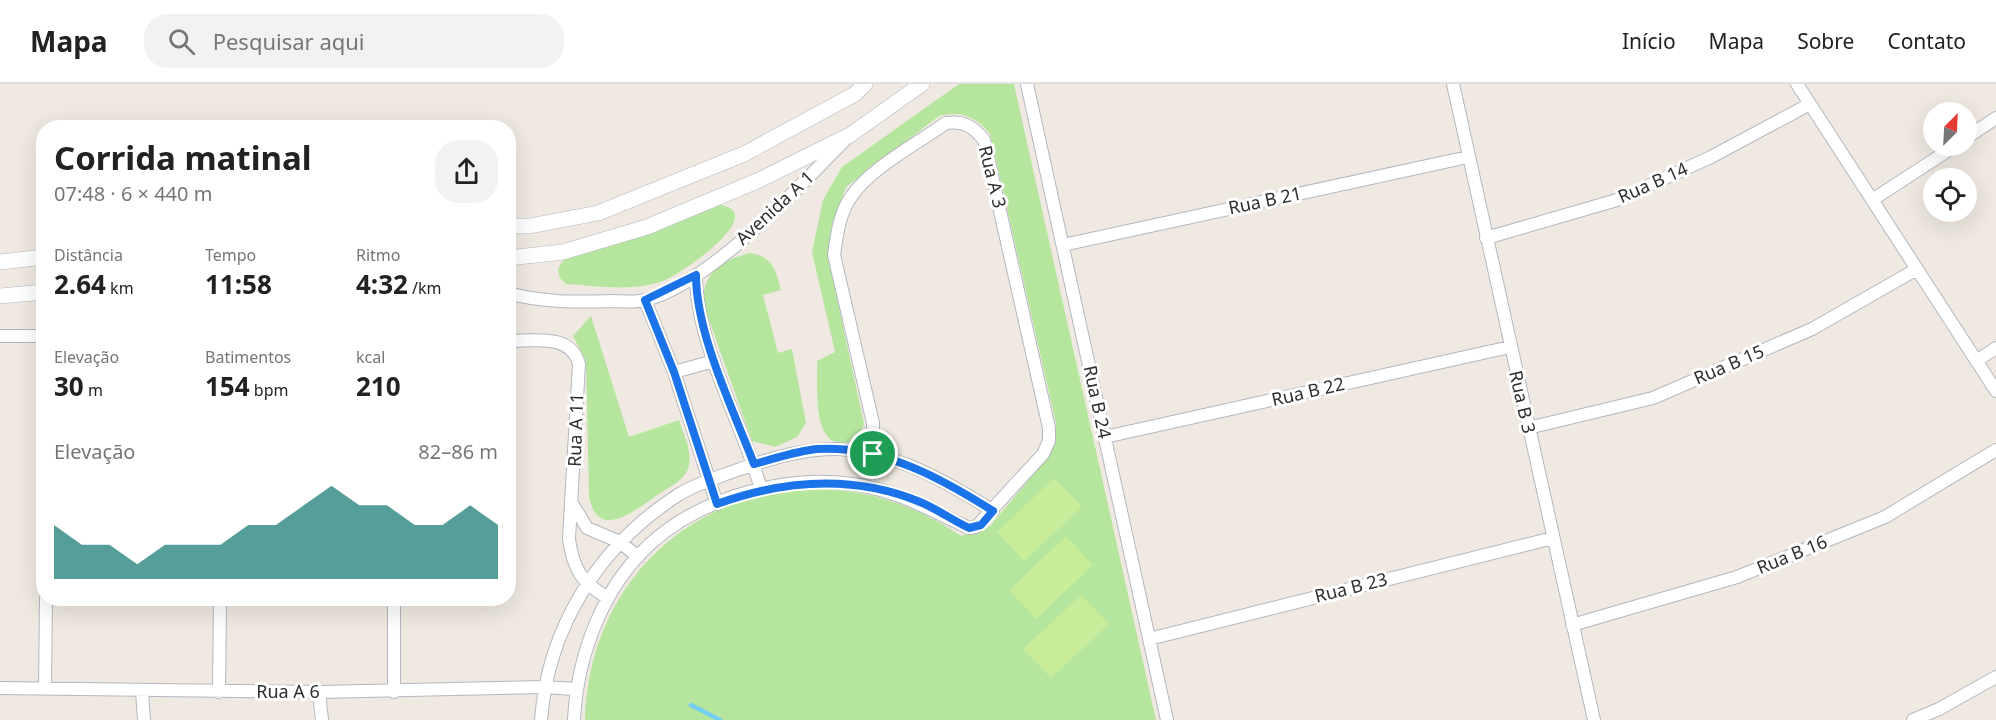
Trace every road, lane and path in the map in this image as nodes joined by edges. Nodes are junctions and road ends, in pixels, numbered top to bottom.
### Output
1 (866, 84) edge
2 (922, 84) edge
3 (1027, 84) edge
4 (1453, 84) edge
5 (1797, 84) edge
6 (1810, 104) junction
7 (1996, 118) edge
8 (1977, 131) edge
9 (850, 135) junction
10 (1939, 156) edge
11 (1467, 157) junction
12 (1872, 200) junction
13 (516, 226) edge
14 (1486, 238) junction
15 (1063, 245) junction
16 (516, 257) edge
17 (36, 258) edge
18 (0, 262) edge
19 (1917, 269) junction
20 (696, 275) junction
21 (36, 293) edge
22 (516, 295) edge
23 (0, 296) edge
24 (645, 300) junction
25 (0, 336) edge
26 (36, 336) edge
27 (516, 341) edge
28 (1510, 347) junction
29 (1996, 348) edge
30 (714, 361) junction
31 (1976, 361) junction
32 (674, 372) junction
33 (1996, 392) edge
34 (1528, 428) junction
35 (1105, 437) junction
36 (1996, 450) edge
37 (873, 454) junction
38 (754, 464) junction
39 (709, 480) junction
40 (761, 489) junction
41 (573, 504) junction
42 (717, 504) junction
43 (993, 511) junction
44 (1553, 538) junction
45 (620, 542) junction
46 (638, 557) junction
47 (587, 584) junction
48 (608, 598) junction
49 (46, 606) edge
50 (220, 606) edge
51 (394, 606) edge
52 (1572, 625) junction
53 (1149, 639) junction
54 (1996, 677) edge
55 (543, 687) junction
56 (0, 688) edge
57 (45, 688) junction
58 (575, 689) junction
59 (142, 691) junction
60 (219, 692) junction
61 (319, 692) junction
62 (394, 692) junction
63 (1941, 715) edge
64 (144, 720) edge
65 (322, 720) edge
66 (541, 720) edge
67 (574, 720) edge
68 (1167, 720) edge
69 (1594, 720) edge
70 (1913, 720) edge

1 - 13 street
2 - 9 street
3 - 15 street, Rua B 24
4 - 11 street, Rua B 3
5 - 6 street
6 - 12 street
6 - 14 street, Rua B 14
7 - 8 street
9 - 16 street
9 - 20 street, Avenida A 1
10 - 12 street
11 - 14 street, Rua B 3
11 - 15 street, Rua B 21
12 - 19 street
14 - 28 street, Rua B 3
15 - 35 street, Rua B 24
17 - 18 street
19 - 31 street
19 - 34 street, Rua B 15
20 - 24 street, Avenida A 1
20 - 30 street
21 - 23 street
22 - 24 street, Avenida A 1
24 - 32 street
25 - 26 street
27 - 41 street, Rua A 11
28 - 34 street, Rua B 3
28 - 35 street, Rua B 22
29 - 31 street
30 - 32 street
30 - 38 street
31 - 33 street
32 - 39 street
34 - 44 street, Rua B 3
35 - 53 street, Rua B 24
36 - 52 street, Rua B 16
37 - 38 street
37 - 43 street
37 - 43 street, Rua A 3
38 - 39 street
38 - 40 street
39 - 42 street
39 - 45 street
40 - 42 street
40 - 43 street, Rua A 3
41 - 45 street
41 - 47 street, Rua A 11
42 - 46 street
44 - 52 street, Rua B 3
44 - 53 street, Rua B 23
45 - 46 street
45 - 47 street
46 - 48 street
47 - 48 street, Rua A 11
47 - 55 street
48 - 58 street
49 - 57 street
50 - 60 street
51 - 62 street
52 - 69 street, Rua B 3
53 - 68 street, Rua B 24
54 - 63 street
55 - 58 street, Rua A 6
55 - 62 street, Rua A 6
55 - 66 street
56 - 57 street, Rua A 6
57 - 59 street, Rua A 6
58 - 67 street
59 - 60 street, Rua A 6
59 - 64 street
60 - 61 street, Rua A 6
61 - 62 street, Rua A 6
61 - 65 street
63 - 70 street

